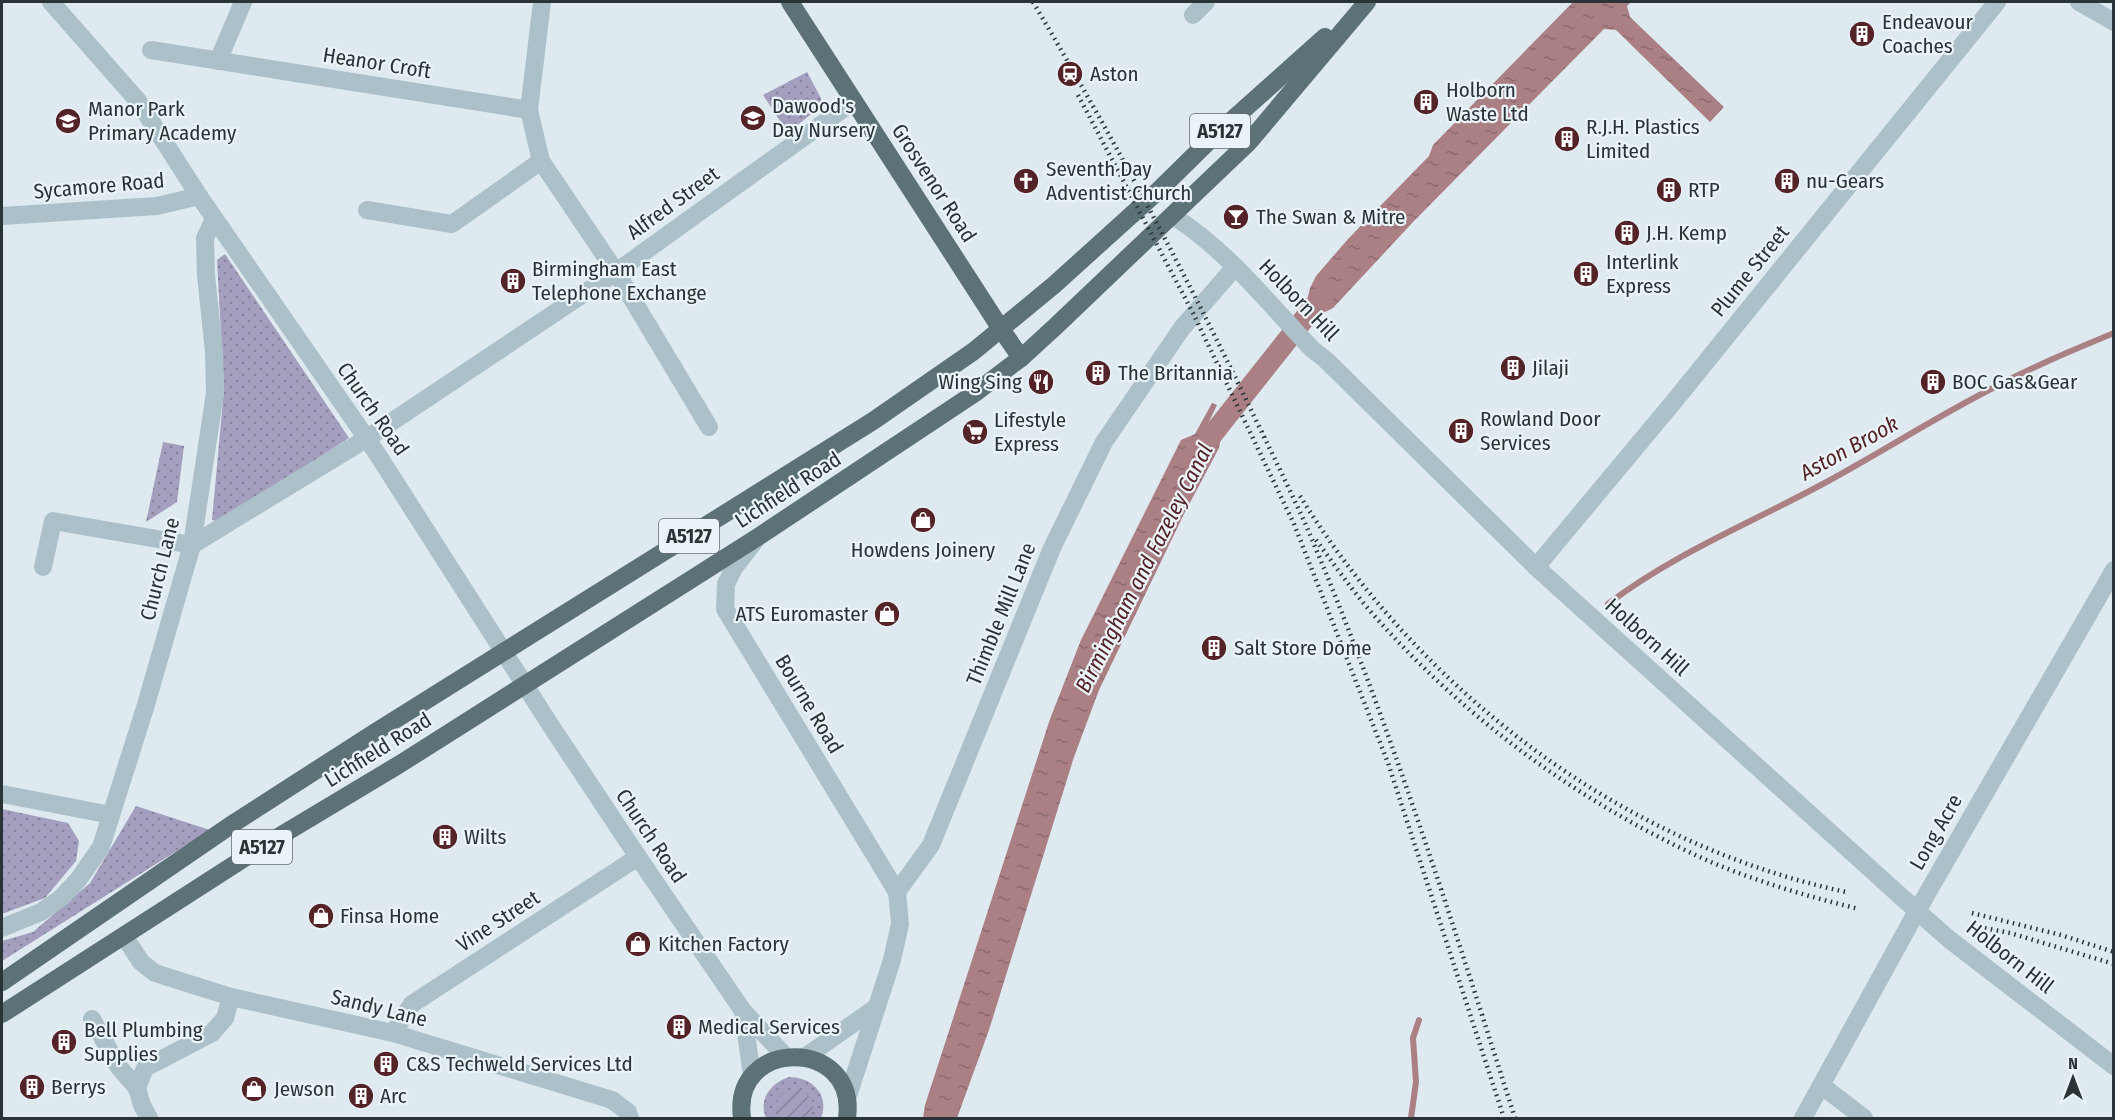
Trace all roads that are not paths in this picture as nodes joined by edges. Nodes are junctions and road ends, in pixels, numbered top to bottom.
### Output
1 (51, 2) edge
2 (243, 2) edge
3 (542, 2) edge
4 (790, 2) edge
5 (1365, 2) edge
6 (1997, 2) edge
7 (2079, 2) edge
8 (2114, 22) edge
9 (151, 50) dead end
10 (218, 61) junction
11 (854, 101) junction
12 (529, 110) junction
13 (541, 161) junction
14 (199, 196) junction
15 (367, 210) dead end
16 (2, 216) edge
17 (1173, 216) junction
18 (214, 219) junction
19 (1235, 267) junction
20 (616, 272) junction
21 (1000, 329) junction
22 (1021, 358) junction
23 (709, 427) dead end
24 (366, 439) junction
25 (758, 537) junction
26 (192, 545) junction
27 (43, 567) dead end
28 (1536, 567) junction
29 (2114, 570) edge
30 (504, 651) junction
31 (525, 685) junction
32 (2, 794) edge
33 (111, 815) junction
34 (638, 857) junction
35 (897, 892) junction
36 (1917, 911) junction
37 (2, 928) edge
38 (124, 936) junction
39 (2, 982) edge
40 (231, 997) junction
41 (877, 1007) junction
42 (743, 1011) junction
43 (2, 1014) edge
44 (92, 1019) dead end
45 (393, 1033) junction
46 (786, 1057) junction
47 (806, 1057) junction
48 (2114, 1066) edge
49 (752, 1076) junction
50 (1822, 1086) junction
51 (136, 1088) junction
52 (848, 1111) edge
53 (738, 1115) edge
54 (149, 1119) edge
55 (630, 1119) edge
56 (1803, 1119) edge
57 (1864, 1119) edge

1 - 14 street
2 - 10 street
3 - 12 street
4 - 11 main road, Grosvenor Road
5 - 17 main road, Lichfield Road / A5127
5 - 21 main road, Lichfield Road / A5127
6 - 28 street, Plume Street
7 - 8 street
9 - 10 street, Heanor Croft
10 - 12 street, Heanor Croft
11 - 20 street, Alfred Street
11 - 21 main road, Grosvenor Road
12 - 13 street
13 - 15 street
13 - 20 street
14 - 16 street, Sycamore Road
14 - 18 street, Church Road
17 - 19 street, Holborn Hill
17 - 22 main road, Lichfield Road / A5127
18 - 24 street, Church Road
18 - 26 street, Church Lane
19 - 28 street, Holborn Hill
19 - 35 street, Thimble Mill Lane
20 - 23 street
20 - 24 street, Alfred Street
21 - 22 main road, Grosvenor Road
21 - 30 main road, Lichfield Road / A5127
22 - 25 main road, Lichfield Road / A5127
24 - 26 street, Alfred Street
24 - 30 street, Church Road
25 - 31 main road, Lichfield Road / A5127
25 - 35 street, Bourne Road
26 - 27 street
26 - 33 street, Church Lane
28 - 36 street, Holborn Hill
29 - 36 street, Long Acre
30 - 31 street, Church Road
30 - 39 main road, Lichfield Road / A5127
31 - 34 street, Church Road
31 - 38 main road, Lichfield Road / A5127
32 - 33 street
33 - 37 street, Church Lane
34 - 42 street, Church Road
34 - 45 street, Vine Street
35 - 41 street
36 - 48 street, Holborn Hill
36 - 50 street, Long Acre
38 - 40 street, Sandy Lane
38 - 43 main road, Lichfield Road / A5127
40 - 45 street, Sandy Lane
40 - 51 street
41 - 47 street
41 - 52 street
42 - 46 street, Church Road
42 - 49 street, Church Road
44 - 51 street
45 - 55 street, Sandy Lane
46 - 47 main road
46 - 49 main road
47 - 52 main road
49 - 53 main road
50 - 56 street, Long Acre
50 - 57 street
51 - 54 street

